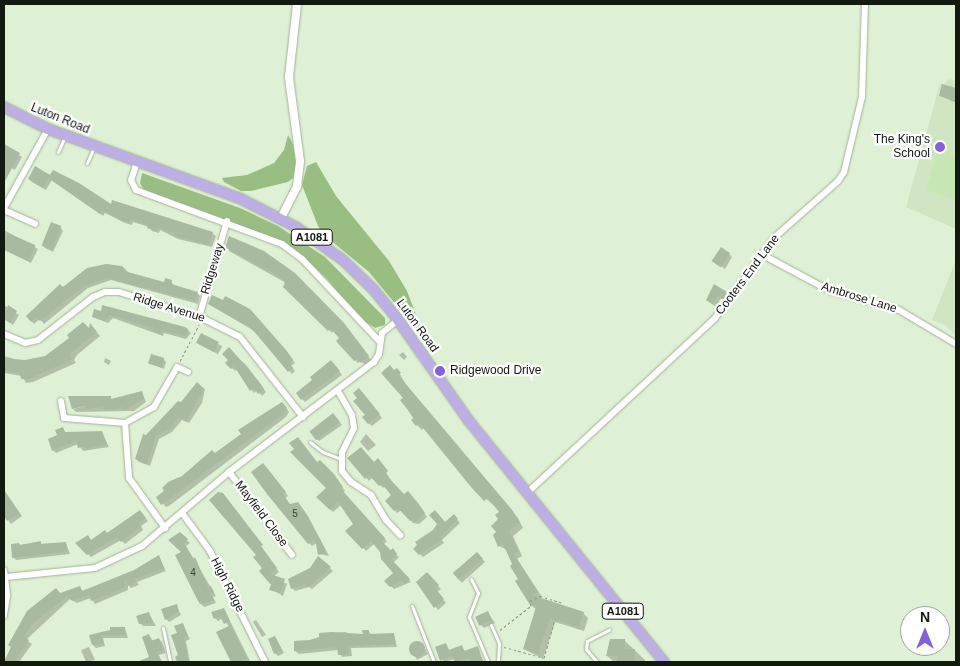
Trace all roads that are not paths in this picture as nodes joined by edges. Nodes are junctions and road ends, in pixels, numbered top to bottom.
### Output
1 (297, 4) edge
2 (865, 4) edge
3 (4, 108) edge
4 (48, 129) junction
5 (66, 136) junction
6 (94, 146) junction
7 (58, 152) dead end
8 (136, 162) junction
9 (87, 163) dead end
10 (4, 209) edge
11 (281, 218) junction
12 (227, 222) junction
13 (35, 224) dead end
14 (760, 254) junction
15 (201, 317) junction
16 (398, 320) junction
17 (4, 334) edge
18 (379, 341) junction
19 (956, 344) edge
20 (188, 372) dead end
21 (338, 391) junction
22 (61, 401) dead end
23 (303, 417) junction
24 (125, 423) junction
25 (310, 442) dead end
26 (341, 459) junction
27 (229, 472) junction
28 (526, 493) junction
29 (182, 513) junction
30 (166, 528) junction
31 (400, 535) dead end
32 (292, 556) dead end
33 (5, 574) edge
34 (471, 579) dead end
35 (412, 606) dead end
36 (4, 616) edge
37 (491, 625) dead end
38 (163, 628) dead end
39 (609, 630) dead end
40 (170, 662) edge
41 (265, 662) edge
42 (434, 662) edge
43 (488, 662) edge
44 (498, 662) edge
45 (597, 662) edge
46 (664, 662) edge

1 - 11 street
2 - 14 street, Cooters End Lane
3 - 4 main road, Luton Road / A1081
4 - 5 main road, Luton Road / A1081
4 - 10 street
5 - 6 main road, Luton Road / A1081
5 - 7 lane
6 - 8 main road, Luton Road / A1081
6 - 9 lane
8 - 11 main road, Luton Road / A1081
8 - 12 street
10 - 13 street
11 - 16 main road, Luton Road / A1081
12 - 15 street, Ridgeway
12 - 18 street
14 - 19 street, Ambrose Lane
14 - 28 street, Cooters End Lane
15 - 17 street, Ridge Avenue
15 - 23 street, Ridge Avenue
16 - 18 street
16 - 28 main road, Luton Road / A1081
18 - 21 street
20 - 24 street
21 - 23 street
21 - 26 street
22 - 24 street
23 - 27 street
24 - 30 street
25 - 26 lane
26 - 31 street
27 - 29 street
27 - 32 street, Mayfield Close
28 - 46 main road, Luton Road / A1081
29 - 30 street
29 - 41 street, High Ridge
30 - 33 street
33 - 36 street
34 - 43 lane
35 - 42 lane
37 - 44 lane
38 - 40 lane
39 - 45 lane

